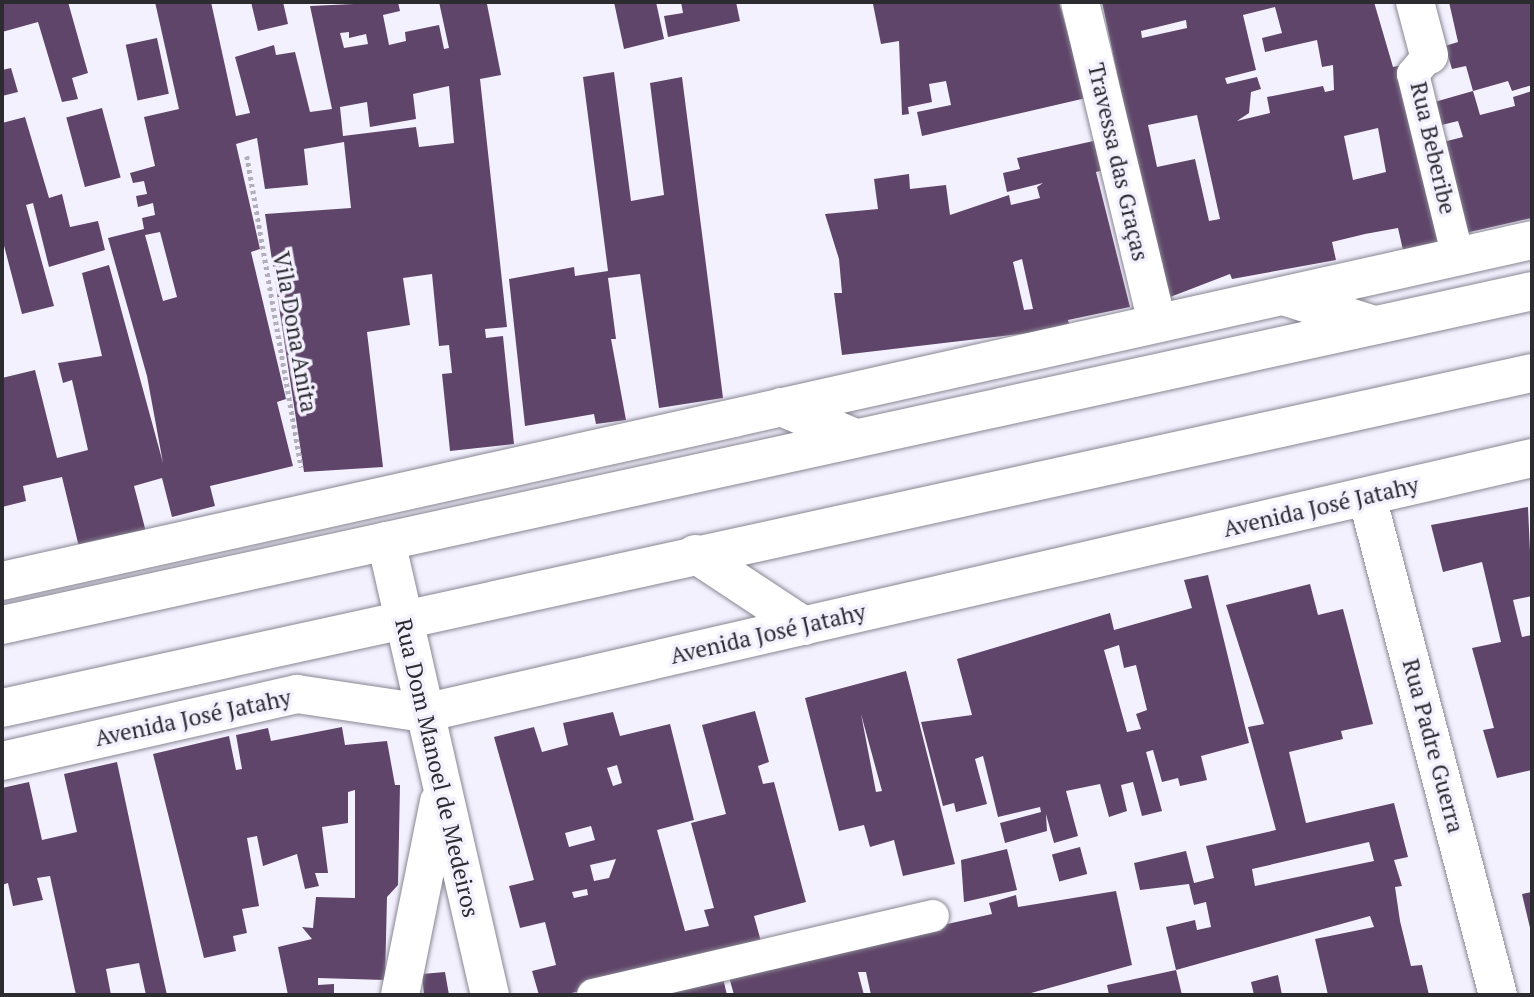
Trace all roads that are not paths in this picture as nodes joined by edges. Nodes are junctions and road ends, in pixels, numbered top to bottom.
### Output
1 (1080, 2) edge
2 (1415, 2) edge
3 (1429, 55) joint
4 (1532, 240) edge
5 (1458, 257) junction
6 (1532, 291) edge
7 (1283, 296) junction
8 (1157, 322) junction
9 (1376, 325) junction
10 (1532, 373) edge
11 (781, 407) junction
12 (855, 438) junction
13 (1532, 458) edge
14 (1367, 497) junction
15 (386, 541) junction
16 (695, 554) junction
17 (2, 581) edge
18 (403, 618) junction
19 (2, 625) edge
20 (804, 626) junction
21 (2, 708) edge
22 (424, 713) junction
23 (2, 761) edge
24 (441, 791) junction
25 (933, 916) dead end
26 (400, 995) edge
27 (490, 995) edge
28 (593, 995) edge
29 (1498, 995) edge

1 - 8 street, Travessa das Graças
2 - 3 street, Rua Beberibe
3 - 5 lane, Rua Beberibe
4 - 5 street
5 - 7 street
6 - 9 street
7 - 8 street
7 - 9 street
8 - 11 street
9 - 12 street
10 - 16 street
11 - 12 street
11 - 17 street
12 - 15 street
13 - 14 street, Avenida José Jatahy
14 - 20 street, Avenida José Jatahy
14 - 29 street, Rua Padre Guerra
15 - 18 street, Rua Dom Manoel de Medeiros
15 - 19 street
16 - 18 street
16 - 20 street
18 - 21 street
18 - 22 street, Rua Dom Manoel de Medeiros
20 - 22 street, Avenida José Jatahy
22 - 23 street, Avenida José Jatahy
22 - 24 street, Rua Dom Manoel de Medeiros
24 - 26 street
24 - 27 street, Rua Dom Manoel de Medeiros
25 - 28 lane

